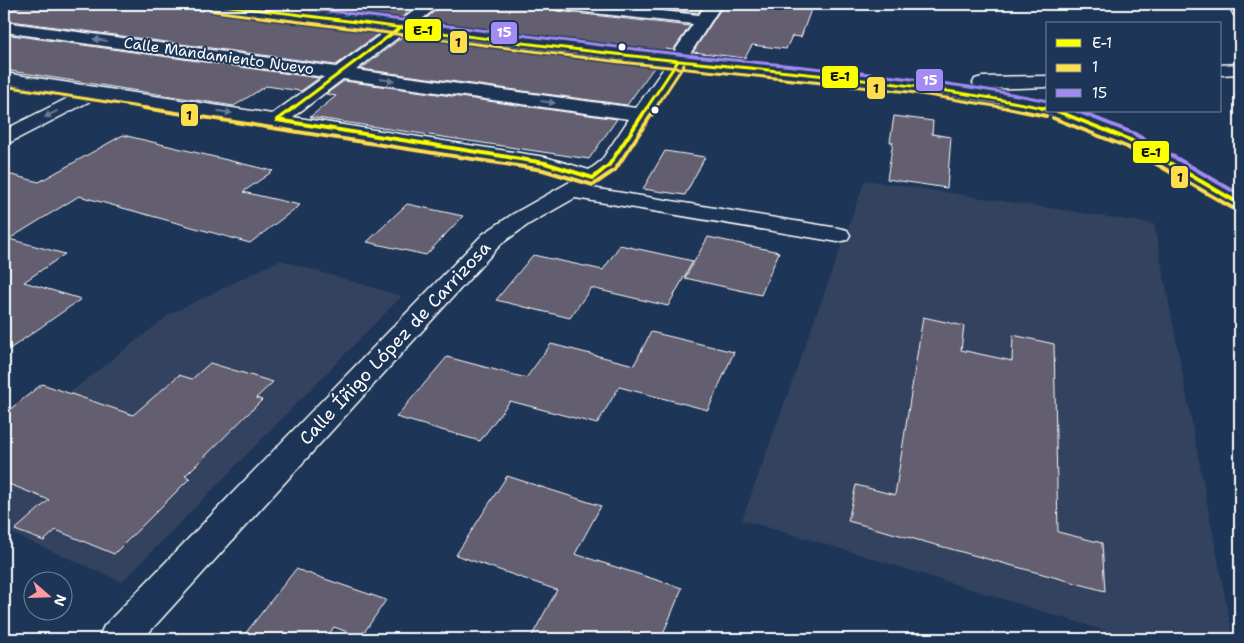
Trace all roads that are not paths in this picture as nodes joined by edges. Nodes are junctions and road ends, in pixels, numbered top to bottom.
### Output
1 (214, 4) edge
2 (433, 4) edge
3 (557, 4) edge
4 (714, 4) edge
5 (1236, 4) edge
6 (1240, 12) edge
7 (703, 20) junction
8 (4, 27) edge
9 (401, 27) junction
10 (678, 61) junction
11 (1240, 69) edge
12 (1222, 70) edge
13 (339, 73) junction
14 (4, 78) edge
15 (1046, 81) edge
16 (1046, 82) edge
17 (919, 85) junction
18 (94, 92) junction
19 (1046, 100) edge
20 (1025, 103) junction
21 (1046, 108) edge
22 (1061, 112) edge
23 (642, 115) junction
24 (1080, 116) edge
25 (277, 120) junction
26 (4, 138) edge
27 (582, 185) junction
28 (1240, 204) edge
29 (838, 235) dead end
30 (118, 639) edge

1 - 9 street
2 - 9 street
3 - 7 street
4 - 7 street
5 - 6 street
7 - 10 street
13 -> 8 street, Calle Mandamiento Nuevo
9 - 10 street
9 - 13 street
10 - 17 street
10 - 23 street, Calle Íñigo López de Carrizosa
11 - 12 street
13 -> 23 street, Calle Mandamiento Nuevo
13 - 25 street
14 - 18 street
15 - 17 street
16 - 20 street
17 - 20 street
18 -> 25 street
18 -> 26 street
19 - 20 street
20 - 21 street
22 - 24 street
23 - 27 street, Calle Íñigo López de Carrizosa
24 - 28 street
25 - 27 street
27 - 29 street
27 - 30 street, Calle Íñigo López de Carrizosa

